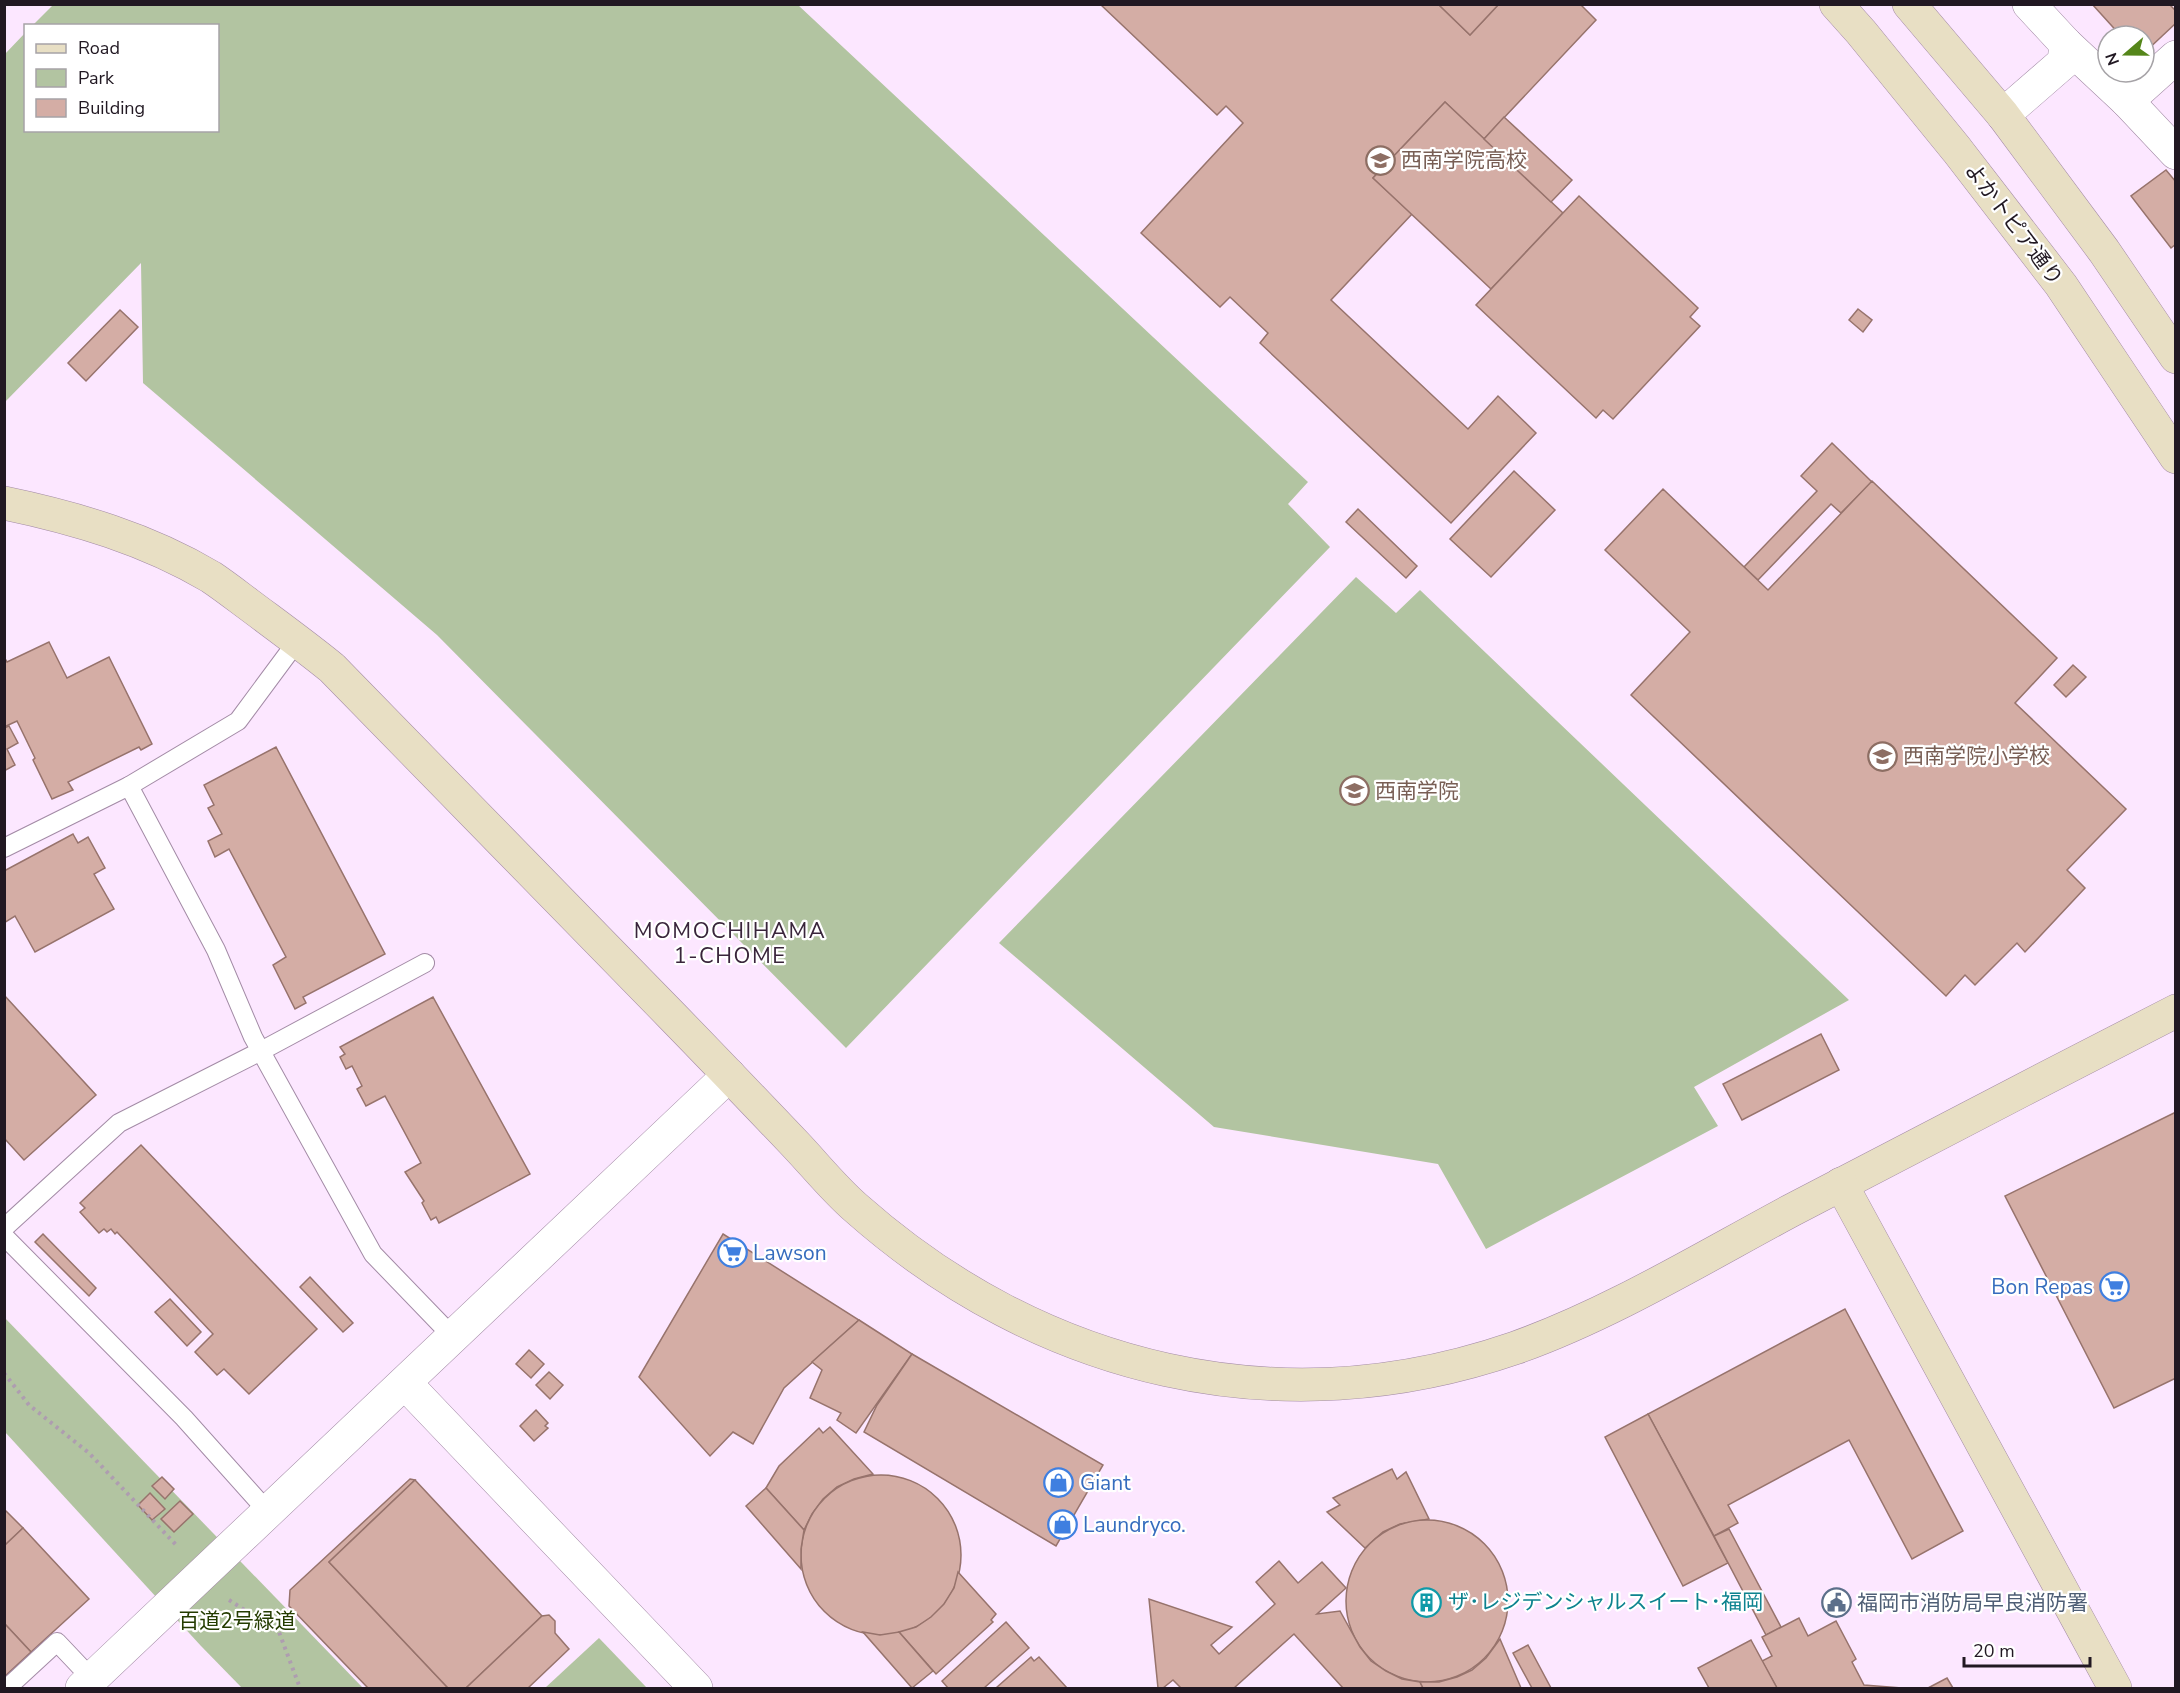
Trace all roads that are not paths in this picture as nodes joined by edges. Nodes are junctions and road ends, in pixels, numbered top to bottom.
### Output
1 (1836, 4) edge
2 (1909, 4) edge
3 (2029, 4) edge
4 (2066, 44) junction
5 (2175, 57) edge
6 (2127, 100) junction
7 (2003, 115) junction
8 (2175, 153) edge
9 (2175, 357) edge
10 (2175, 457) edge
11 (4, 502) edge
12 (298, 640) junction
13 (129, 786) junction
14 (4, 848) edge
15 (425, 963) dead end
16 (2175, 1011) edge
17 (261, 1051) junction
18 (729, 1075) junction
19 (1841, 1184) junction
20 (4, 1228) edge
21 (4, 1236) edge
22 (453, 1337) junction
23 (405, 1383) junction
24 (268, 1512) junction
25 (87, 1684) edge
26 (7, 1689) edge
27 (696, 1689) edge
28 (2115, 1689) edge

1 - 10 street, よかトピア通り
2 - 7 street
3 - 4 street
4 - 6 street
4 - 7 street
5 - 6 street
6 - 8 street
7 - 9 street
11 - 12 street
12 - 13 lane
12 - 18 street
13 - 14 lane
13 - 17 lane
15 - 17 lane
16 - 19 street
17 - 20 lane
17 - 22 lane
18 - 19 street
18 - 22 street
19 - 28 street
21 - 24 lane
22 - 23 street
23 - 24 street
23 - 27 street
24 - 25 street
25 - 26 lane

